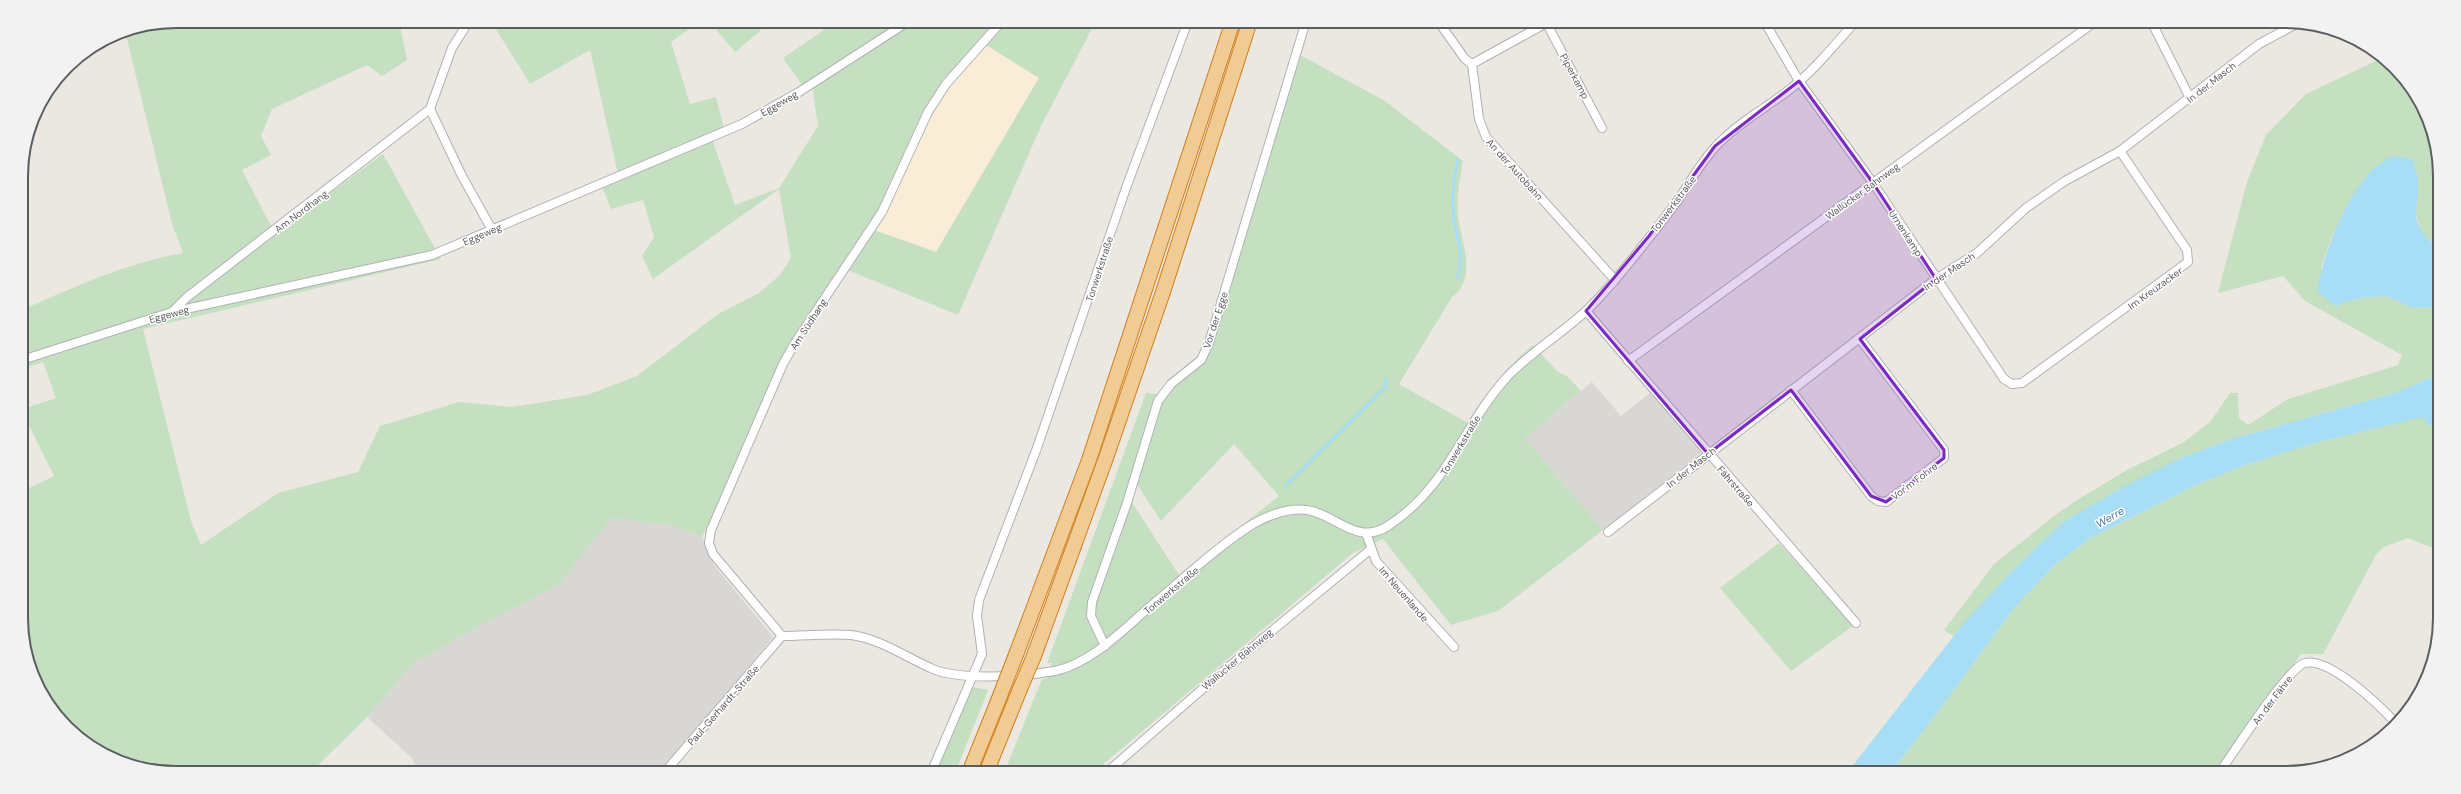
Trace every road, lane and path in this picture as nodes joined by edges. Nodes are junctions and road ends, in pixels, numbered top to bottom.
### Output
1 (465, 28) edge
2 (898, 28) edge
3 (996, 28) edge
4 (1185, 28) edge
5 (1231, 28) edge
6 (1248, 28) edge
7 (1304, 28) edge
8 (1443, 28) edge
9 (1537, 28) edge
10 (1551, 28) edge
11 (1768, 28) edge
12 (1849, 28) edge
13 (2086, 28) edge
14 (2155, 28) edge
15 (2289, 28) edge
16 (1472, 64) junction
17 (1800, 81) junction
18 (2190, 98) junction
19 (430, 109) junction
20 (1602, 128) dead end
21 (2120, 151) junction
22 (1873, 183) junction
23 (492, 230) junction
24 (1936, 279) junction
25 (1615, 280) junction
26 (1586, 311) junction
27 (172, 312) junction
28 (1860, 340) junction
29 (28, 358) edge
30 (1628, 361) junction
31 (2012, 384) joint
32 (1791, 390) junction
33 (1708, 454) junction
34 (1608, 532) dead end
35 (1366, 533) junction
36 (1371, 549) junction
37 (1856, 623) dead end
38 (782, 636) junction
39 (1105, 646) junction
40 (1454, 647) dead end
41 (973, 676) junction
42 (2393, 720) edge
43 (670, 766) edge
44 (934, 766) edge
45 (972, 766) edge
46 (989, 766) edge
47 (1114, 766) edge
48 (2225, 766) edge

1 - 19 street
2 - 23 street, Eggeweg
3 - 38 street, Am Südhang
4 - 41 street, Tonwerkstraße
5 - 45 highway, bridge
6 - 46 highway, bridge
7 - 39 street, Vor der Egge
8 - 16 street
9 - 16 street, Piperkamp
10 - 20 street, Piperkamp
11 - 17 street, Urnenkamp
12 - 17 street, Tonwerkstraße
13 - 22 street, Wallücker Bahnweg
14 - 18 street
15 - 18 street, In der Masch
16 - 25 street, An der Autobahn
17 - 22 street, Urnenkamp
17 - 25 street, Tonwerkstraße
18 - 21 street, In der Masch
19 - 23 street
19 - 27 street, Am Nordhang
21 - 24 street, In der Masch
21 - 31 street, Im Kreuzacker
22 - 24 street, Urnenkamp
22 - 30 street, Wallücker Bahnweg
23 - 27 street, Eggeweg
24 - 28 street, In der Masch
24 - 31 street, Urnenkamp
25 - 26 street, Tonwerkstraße
26 - 30 street, Fährstraße
26 - 35 street, Tonwerkstraße
27 - 29 street, Eggeweg
28 - 32 street, In der Masch
28 - 32 street, Vor'm Fohre
30 - 33 street, Fährstraße
32 - 33 street, In der Masch
33 - 34 street, In der Masch
33 - 37 street, Fährstraße
35 - 36 street, Im Neuenlande
35 - 39 street, Tonwerkstraße
36 - 40 street, Im Neuenlande
36 - 47 street, Wallücker Bahnweg
38 - 41 street, Tonwerkstraße
38 - 43 street, Paul-Gerhardt-Straße
39 - 41 street, Tonwerkstraße
41 - 44 street
42 - 48 street, An der Fähre

